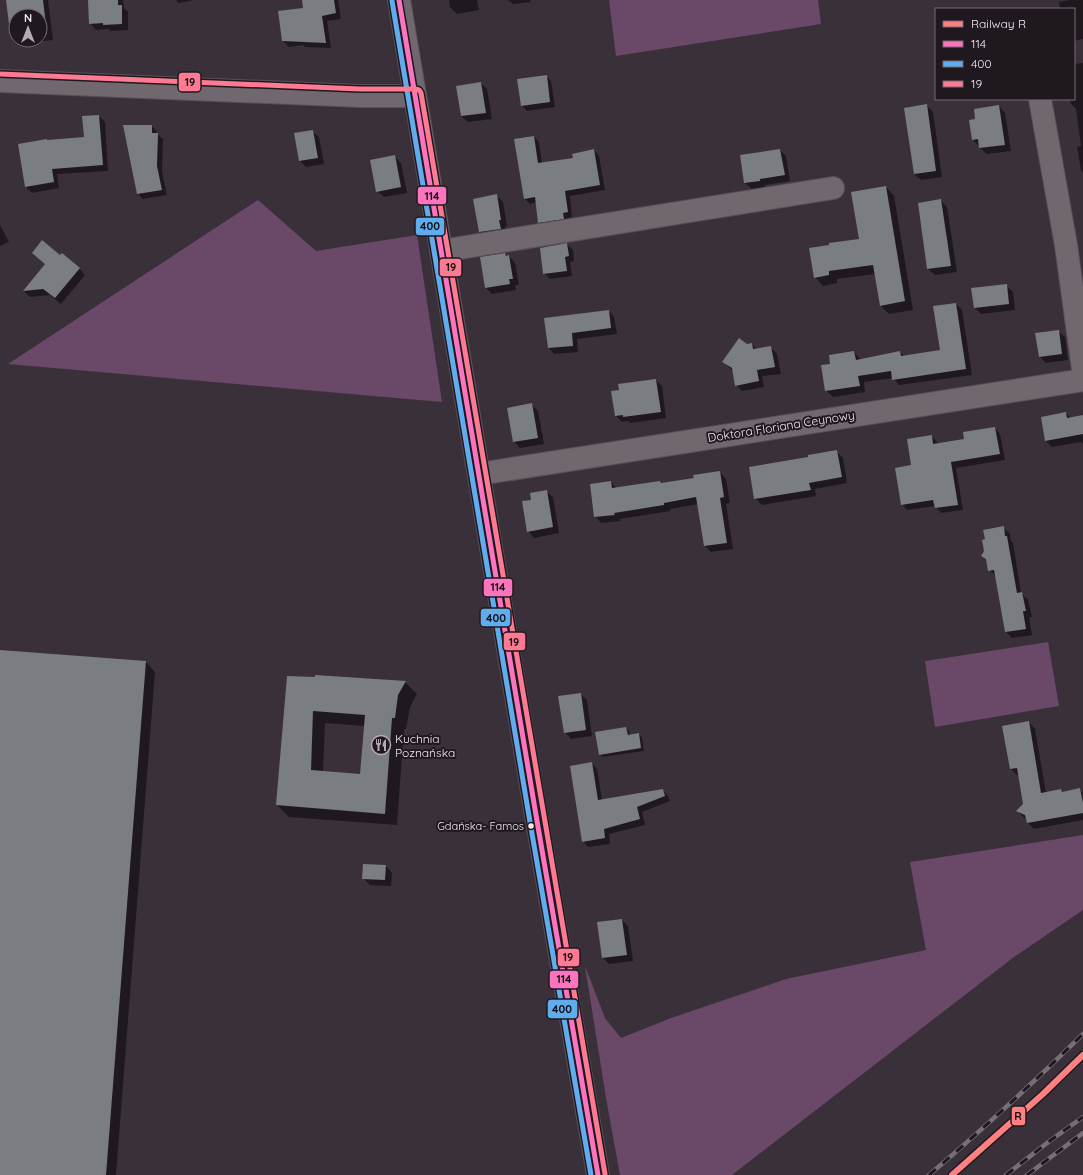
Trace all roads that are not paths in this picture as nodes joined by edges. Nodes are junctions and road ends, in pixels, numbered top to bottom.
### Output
1 (400, 0) edge
2 (0, 81) edge
3 (415, 96) junction
4 (1040, 100) edge
5 (833, 188) dead end
6 (441, 251) junction
7 (1083, 369) edge
8 (1083, 380) edge
9 (479, 474) junction
10 (598, 1175) edge

1 - 3 street
2 - 3 street
3 - 6 street
4 - 7 street
5 - 6 street
6 - 9 street
8 - 9 street, Doktora Floriana Ceynowy
9 - 10 street

